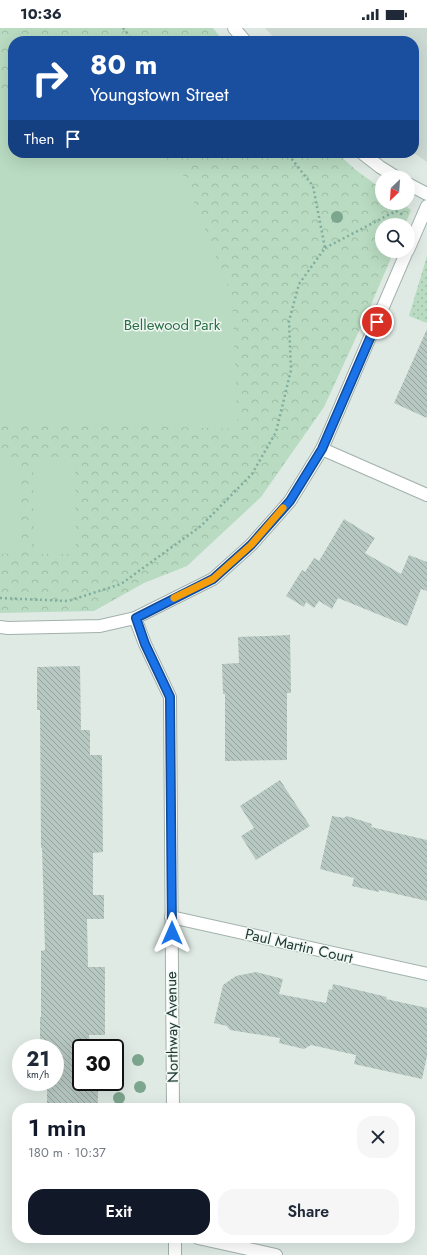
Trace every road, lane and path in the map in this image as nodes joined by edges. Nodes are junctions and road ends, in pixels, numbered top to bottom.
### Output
1 (123, 28) edge
2 (234, 28) edge
3 (129, 36) edge
4 (241, 36) edge
5 (291, 158) edge
6 (369, 158) edge
7 (385, 170) edge
8 (415, 188) edge
9 (427, 194) edge
10 (427, 206) edge
11 (396, 211) dead end
12 (415, 234) edge
13 (325, 248) junction
14 (405, 258) edge
15 (322, 449) junction
16 (427, 495) edge
17 (0, 598) edge
18 (136, 618) junction
19 (0, 627) edge
20 (171, 917) junction
21 (427, 974) edge
22 (173, 1103) edge
23 (175, 1243) edge
24 (221, 1243) edge
25 (175, 1255) edge
26 (276, 1255) edge

1 - 3 path
2 - 4 street
5 - 13 path
6 - 7 street
8 - 9 street
10 - 12 street
11 - 13 path
13 - 17 path
14 - 15 street
15 - 16 street
15 - 18 street
18 - 19 street
18 - 20 street, Northway Avenue
20 - 21 street, Paul Martin Court
20 - 22 street, Northway Avenue
23 - 25 street
24 - 26 street

